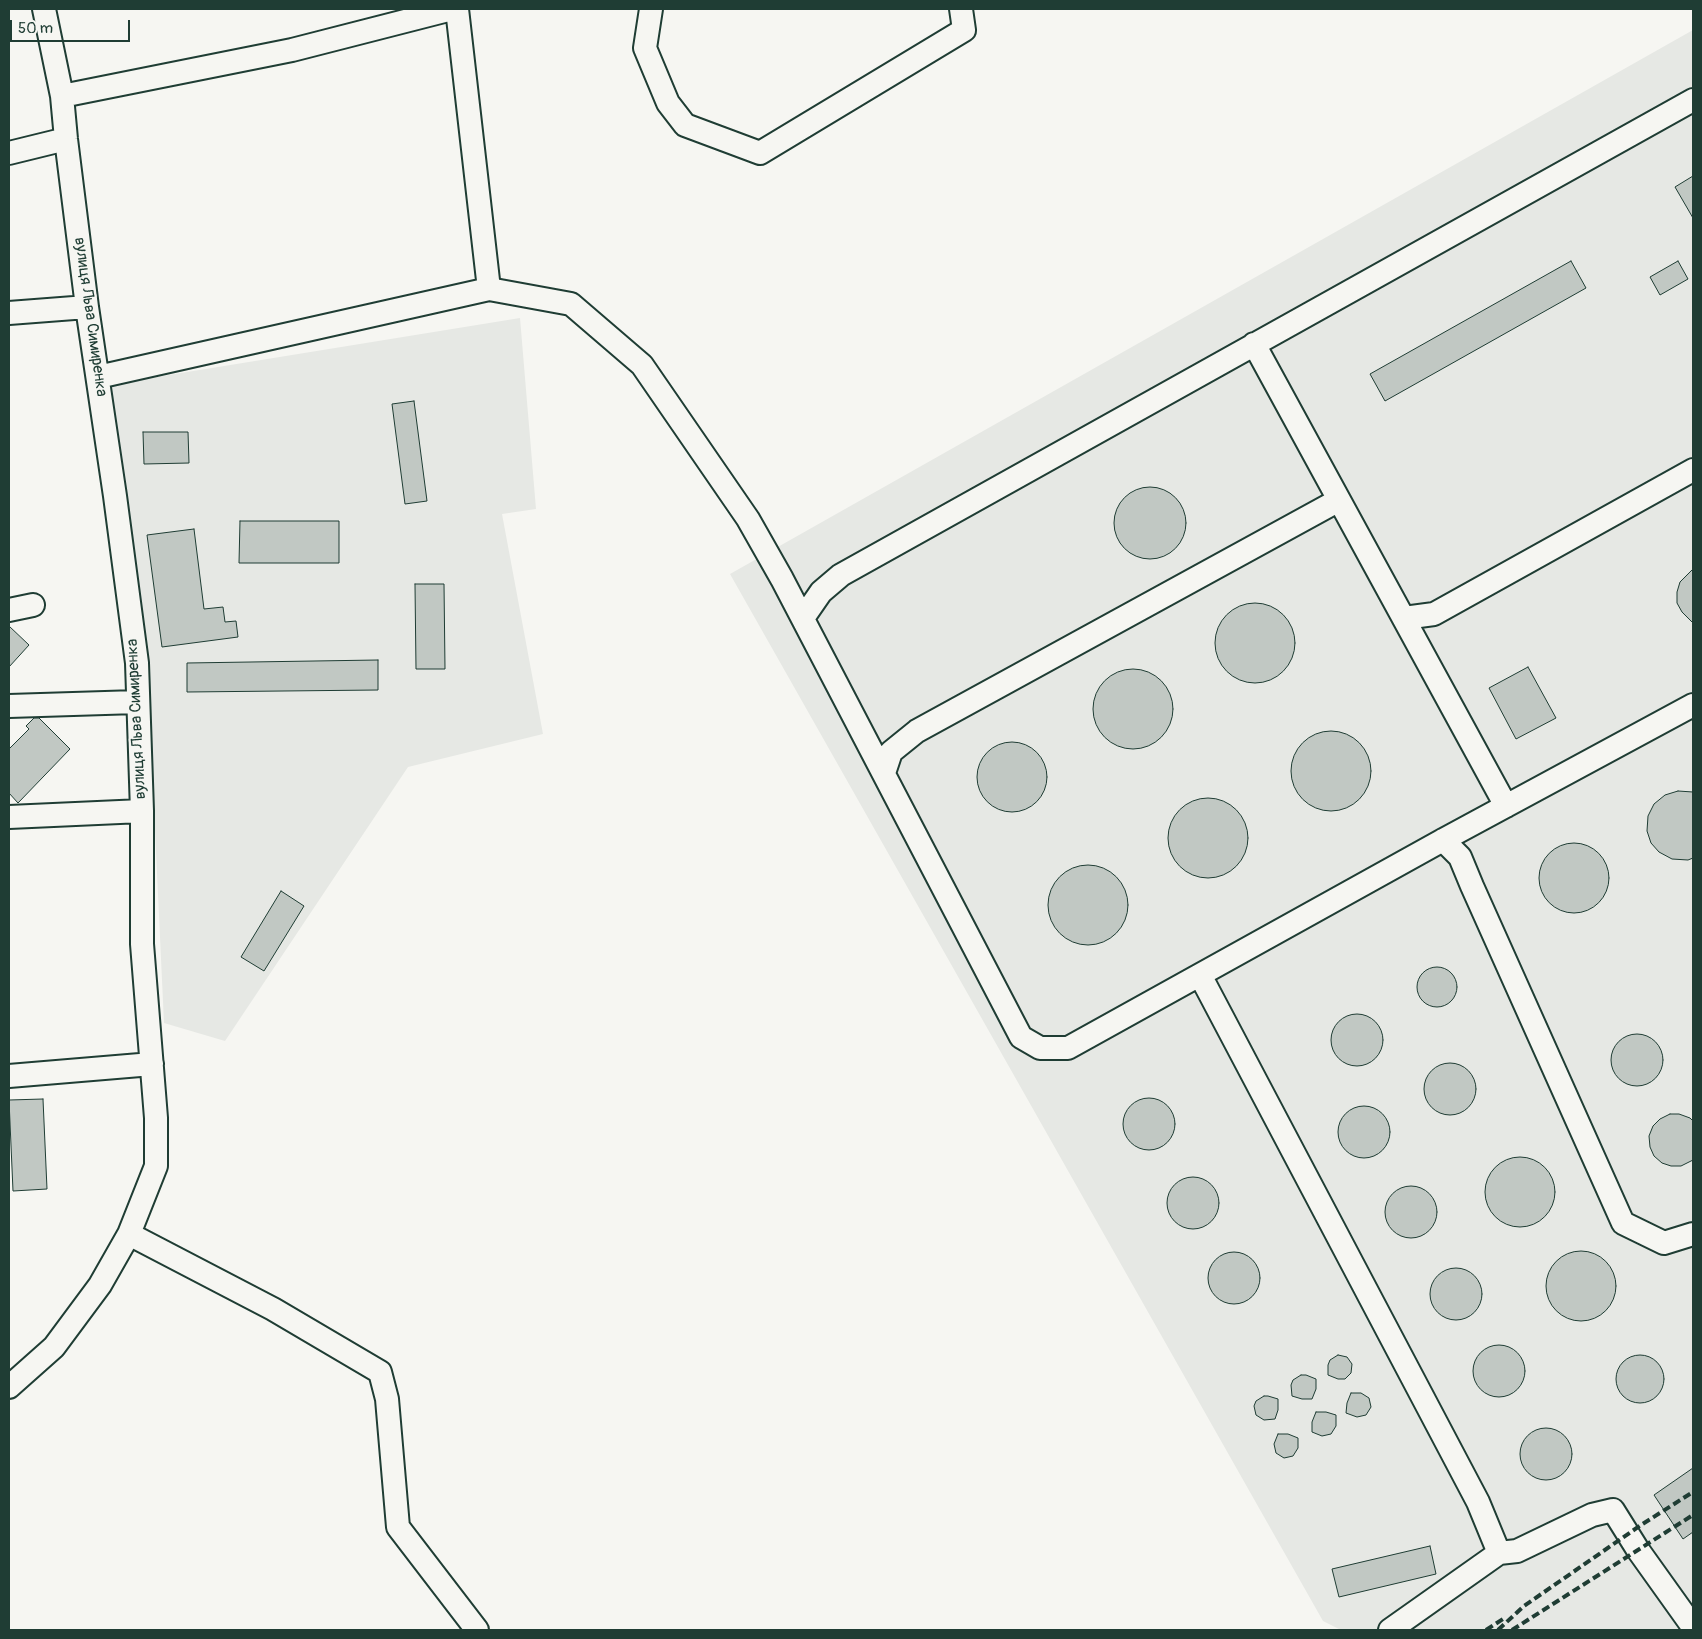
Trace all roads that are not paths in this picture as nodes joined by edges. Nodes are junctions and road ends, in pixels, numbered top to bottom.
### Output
1 (44, 9) edge
2 (452, 9) edge
3 (457, 9) edge
4 (651, 9) edge
5 (961, 9) edge
6 (62, 96) junction
7 (1693, 100) edge
8 (66, 139) junction
9 (9, 153) edge
10 (490, 289) junction
11 (87, 308) junction
12 (9, 313) edge
13 (1254, 344) junction
14 (98, 377) junction
15 (1693, 470) edge
16 (1339, 500) junction
17 (33, 605) dead end
18 (9, 610) edge
19 (803, 618) junction
20 (1404, 618) junction
21 (137, 702) junction
22 (1693, 705) edge
23 (9, 706) edge
24 (884, 773) junction
25 (1506, 806) junction
26 (142, 811) junction
27 (9, 817) edge
28 (1443, 840) junction
29 (1200, 975) junction
30 (152, 1064) junction
31 (9, 1076) edge
32 (128, 1234) junction
33 (1693, 1234) edge
34 (9, 1387) edge
35 (1499, 1553) junction
36 (1693, 1626) edge
37 (477, 1630) edge
38 (1390, 1630) edge

1 - 6 street, вулиця Льва Симиренка
2 - 6 street
3 - 10 street
4 - 5 street
6 - 8 street, вулиця Льва Симиренка
7 - 13 street
8 - 9 street
8 - 11 street, вулиця Льва Симиренка
10 - 14 street
10 - 19 street
11 - 12 street
11 - 14 street, вулиця Льва Симиренка
13 - 16 street
13 - 19 street
14 - 21 street, вулиця Льва Симиренка
15 - 20 street
16 - 20 street
16 - 24 street
17 - 18 street
19 - 24 street
20 - 25 street
21 - 23 street
21 - 26 street, вулиця Льва Симиренка
22 - 25 street
24 - 29 street
25 - 28 street
26 - 27 street
26 - 30 street, вулиця Льва Симиренка
28 - 29 street
28 - 33 street
29 - 35 street
30 - 31 street
30 - 32 street, вулиця Льва Симиренка
32 - 34 street, вулиця Льва Симиренка
32 - 37 street
35 - 36 street
35 - 38 street

